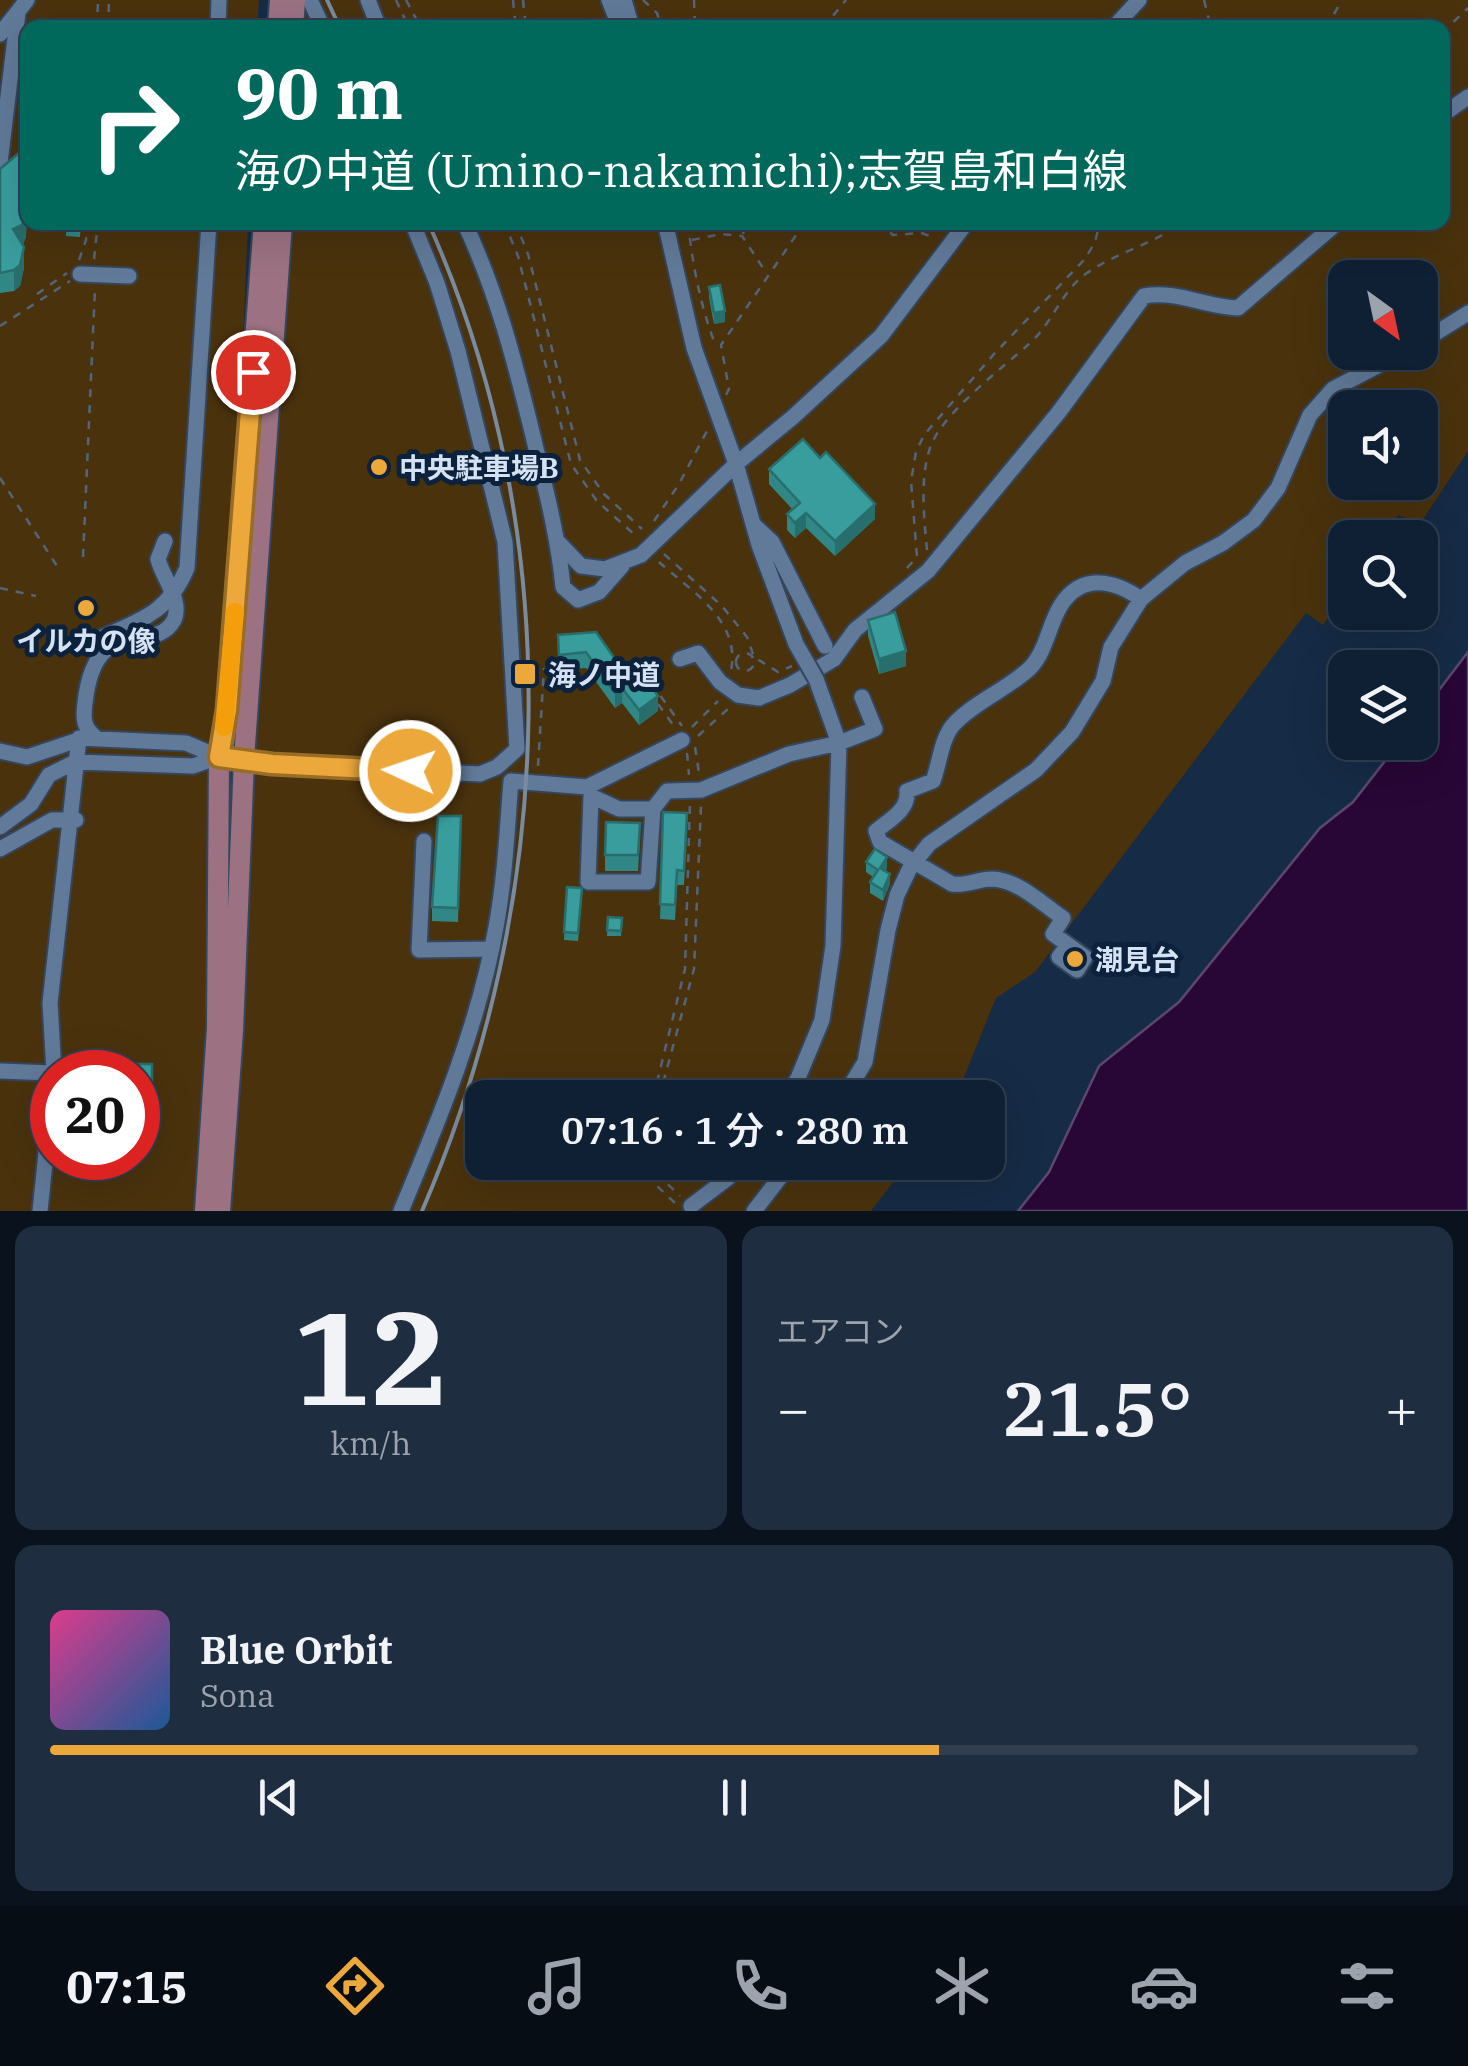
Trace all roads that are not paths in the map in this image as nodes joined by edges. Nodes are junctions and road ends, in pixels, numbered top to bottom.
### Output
1 (1139, 0) edge
2 (23, 7) edge
3 (1120, 20) edge
4 (20, 27) edge
5 (0, 34) edge
6 (0, 163) edge
7 (208, 230) edge
8 (263, 230) edge
9 (281, 230) edge
10 (415, 230) edge
11 (468, 230) edge
12 (667, 230) edge
13 (962, 230) edge
14 (1329, 230) edge
15 (88, 274) road end
16 (129, 276) dead end
17 (1468, 313) edge
18 (1438, 332) edge
19 (1369, 370) edge
20 (736, 464) junction
21 (753, 525) junction
22 (165, 541) dead end
23 (558, 542) junction
24 (624, 563) junction
25 (581, 566) junction
26 (563, 588) junction
27 (173, 596) junction
28 (1141, 600) junction
29 (90, 643) dead end
30 (825, 646) road end
31 (680, 659) dead end
32 (862, 697) dead end
33 (684, 736) road end
34 (96, 738) junction
35 (78, 739) junction
36 (839, 743) junction
37 (0, 751) edge
38 (219, 757) junction
39 (244, 759) junction
40 (75, 762) junction
41 (589, 791) junction
42 (653, 809) junction
43 (73, 820) junction
44 (0, 828) edge
45 (424, 840) dead end
46 (0, 849) edge
47 (915, 862) junction
48 (1068, 944) dead end
49 (492, 949) junction
50 (52, 1050) edge
51 (0, 1070) edge
52 (30, 1072) edge
53 (797, 1080) edge
54 (854, 1080) edge
55 (43, 1180) edge
56 (725, 1180) edge
57 (778, 1180) edge
58 (688, 1209) edge
59 (40, 1211) edge
60 (206, 1211) edge
61 (220, 1211) edge
62 (401, 1211) edge
63 (754, 1211) edge

1 - 3 street
2 - 5 street
4 - 6 street
7 - 27 street
8 - 38 main road
9 - 39 main road
10 - 39 street
11 - 23 street
12 - 20 street
13 - 20 street
14 - 31 street
15 - 16 street
17 - 18 street
19 - 28 street
20 - 21 street
20 - 24 street
21 - 30 street
21 - 36 street, bridge
22 - 27 street
23 - 25 street
23 - 26 street
24 - 25 street
24 - 26 street
25 - 26 street
27 - 29 street
27 - 34 street
28 - 47 street
28 - 47 street
32 - 36 street
33 - 41 street
34 - 35 street
34 - 38 street
35 - 37 street
35 - 40 street
36 - 42 street
36 - 53 street
38 - 39 street
38 - 40 street
38 - 60 main road
39 - 61 main road
40 - 43 street
40 - 44 street
41 - 42 street
41 - 42 street
41 - 49 street
43 - 46 street
43 - 50 street
45 - 49 street
47 - 48 street
47 - 54 street
49 - 62 street
51 - 52 street
55 - 59 street
56 - 58 street
57 - 63 street

